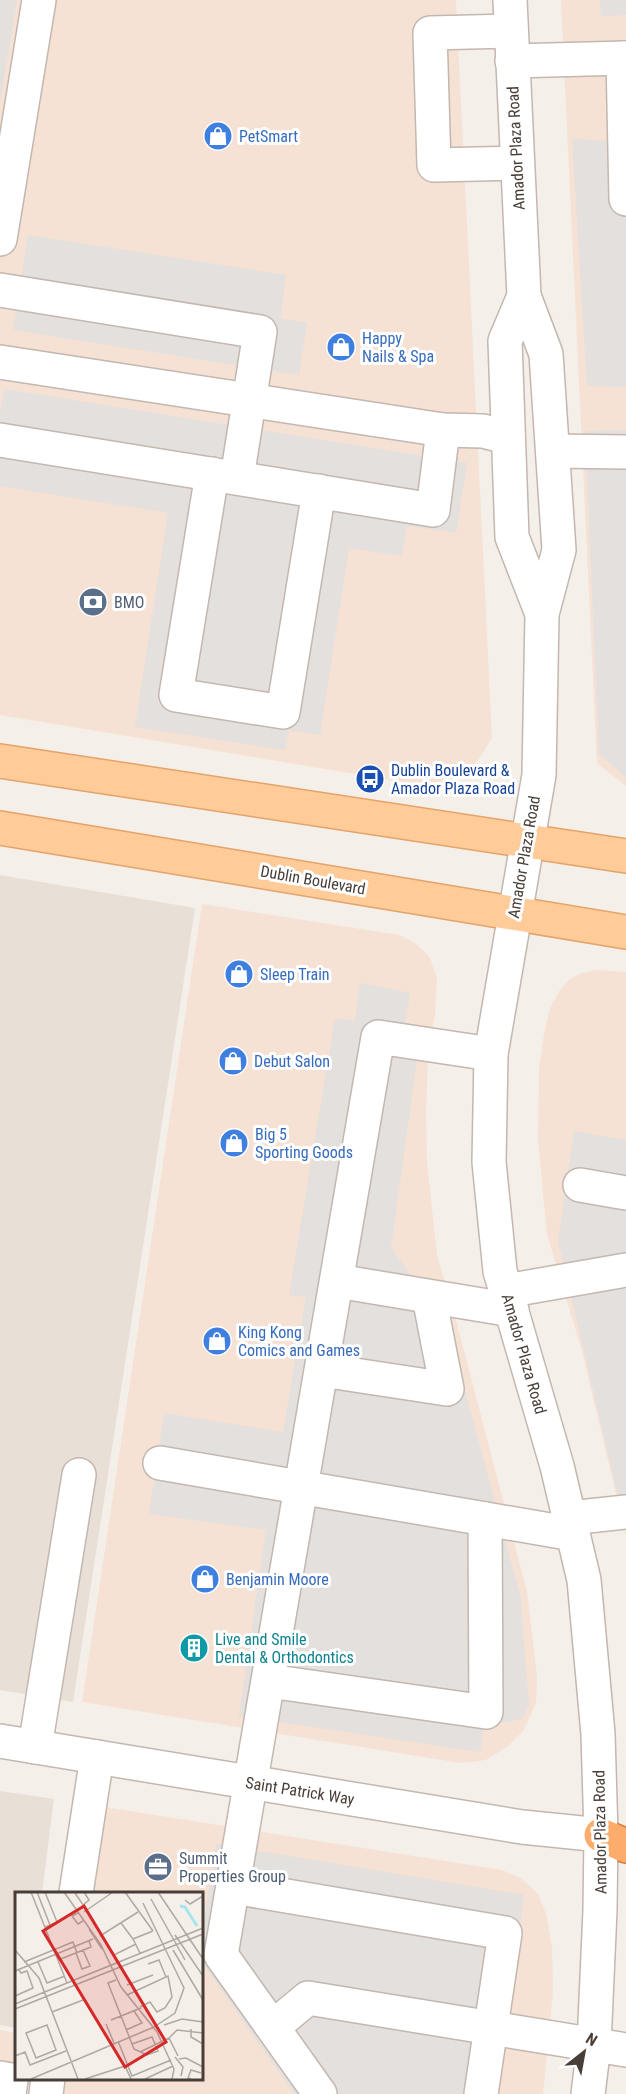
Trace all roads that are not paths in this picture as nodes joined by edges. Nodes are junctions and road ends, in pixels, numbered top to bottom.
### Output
1 (39, 0) edge
2 (511, 31) edge
3 (624, 58) edge
4 (516, 163) junction
5 (626, 199) edge
6 (0, 239) edge
7 (0, 290) edge
8 (524, 296) junction
9 (0, 362) edge
10 (249, 401) junction
11 (443, 430) junction
12 (507, 437) junction
13 (0, 440) edge
14 (554, 451) junction
15 (626, 452) edge
16 (224, 476) junction
17 (319, 491) junction
18 (542, 614) junction
19 (0, 761) edge
20 (0, 828) edge
21 (527, 843) junction
22 (626, 856) edge
23 (514, 914) junction
24 (626, 932) edge
25 (491, 1054) junction
26 (580, 1185) dead end
27 (626, 1193) edge
28 (626, 1270) edge
29 (337, 1281) junction
30 (429, 1297) junction
31 (509, 1301) junction
32 (322, 1370) junction
33 (160, 1463) dead end
34 (79, 1475) dead end
35 (302, 1488) junction
36 (626, 1512) edge
37 (485, 1519) junction
38 (571, 1526) junction
39 (269, 1681) junction
40 (0, 1741) edge
41 (35, 1747) junction
42 (97, 1757) junction
43 (250, 1783) junction
44 (618, 1838) edge
45 (233, 1887) junction
46 (76, 1892) edge
47 (273, 2027) junction
48 (491, 2028) junction
49 (594, 2044) junction
50 (626, 2050) edge
51 (0, 2078) edge
52 (48, 2079) edge
53 (9, 2094) edge
54 (46, 2094) edge
55 (320, 2094) edge
56 (481, 2094) edge
57 (588, 2094) edge

1 - 6 street
2 - 3 street
2 - 4 street, Amador Plaza Road
2 - 4 street
3 - 5 street
4 - 8 street, Amador Plaza Road
7 - 10 street
8 - 12 street, Amador Plaza Road
8 - 14 street, Amador Plaza Road
9 - 10 street
10 - 11 street
10 - 16 street
11 - 12 street
11 - 17 street
12 - 18 street, Amador Plaza Road
13 - 16 street
14 - 15 street
14 - 18 street, Amador Plaza Road
16 - 17 street
16 - 17 street
18 - 21 street, Amador Plaza Road
19 - 21 main road
20 - 23 main road, Dublin Boulevard
21 - 22 main road
21 - 23 street, Amador Plaza Road
23 - 24 main road, Dublin Boulevard
23 - 25 street, Amador Plaza Road
25 - 29 street
25 - 31 street, Amador Plaza Road
26 - 27 street
28 - 31 street
29 - 30 street
29 - 32 street
30 - 31 street
30 - 32 street
31 - 38 street, Amador Plaza Road
32 - 35 street
33 - 35 street
34 - 41 street
35 - 37 street
35 - 39 street
36 - 38 street
37 - 38 street
37 - 39 street
38 - 44 street, Amador Plaza Road
39 - 43 street
40 - 41 street, Saint Patrick Way
41 - 42 street, Saint Patrick Way
42 - 43 street, Saint Patrick Way
42 - 46 street
43 - 44 street, Saint Patrick Way
43 - 45 street
44 - 49 street, Amador Plaza Road
45 - 47 street
45 - 48 street
47 - 48 street
47 - 55 street
48 - 49 street
48 - 56 street
49 - 50 street
49 - 57 street, Amador Plaza Road
51 - 53 street
52 - 54 street

